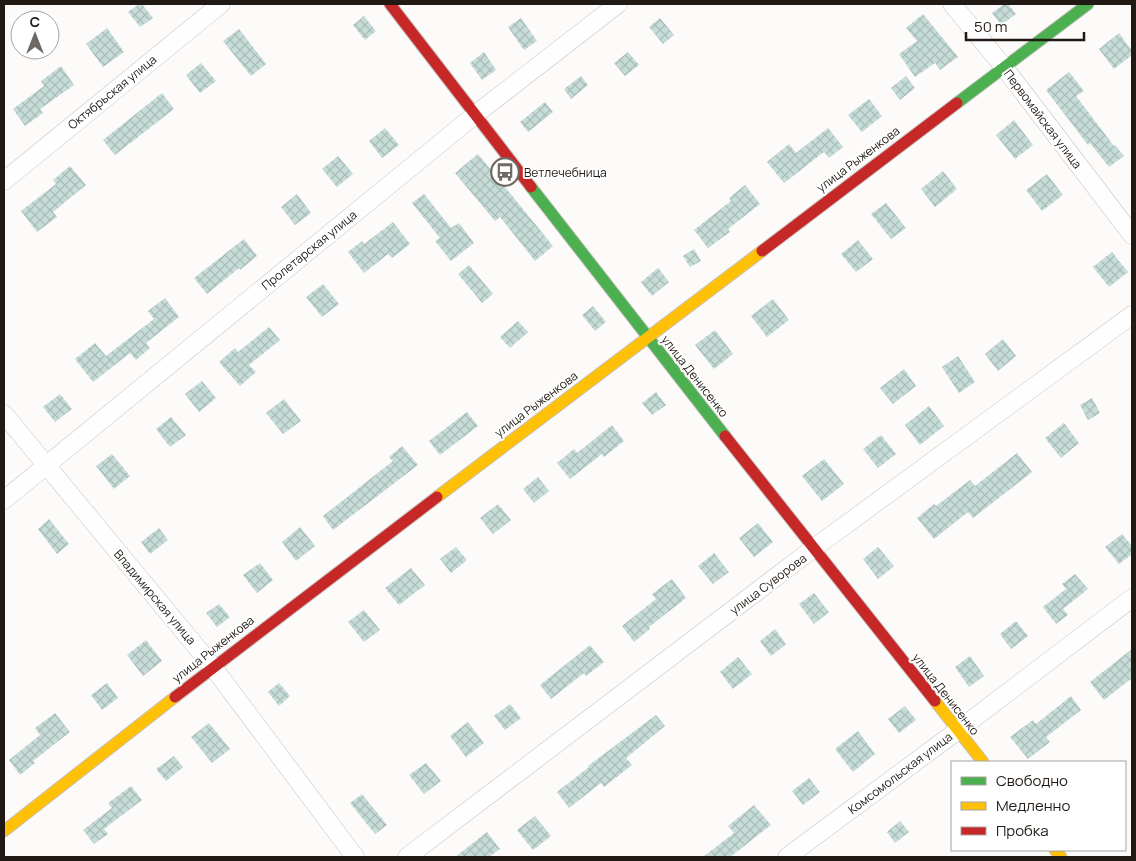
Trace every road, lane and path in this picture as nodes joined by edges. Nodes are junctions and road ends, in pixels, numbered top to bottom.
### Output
1 (221, 4) edge
2 (390, 4) edge
3 (618, 4) edge
4 (952, 4) edge
5 (1088, 4) edge
6 (1003, 66) junction
7 (476, 114) junction
8 (4, 181) edge
9 (1132, 235) edge
10 (1132, 315) edge
11 (647, 337) junction
12 (4, 414) edge
13 (46, 466) junction
14 (4, 500) edge
15 (814, 548) junction
16 (1132, 598) edge
17 (213, 666) junction
18 (957, 731) junction
19 (982, 761) edge
20 (4, 831) edge
21 (354, 857) edge
22 (407, 857) edge
23 (787, 857) edge

1 - 8 street, Октябрьская улица
2 - 7 street, улица Денисенко
3 - 7 street, Пролетарская улица
4 - 6 street, Первомайская улица
5 - 6 street, улица Рыженкова
6 - 9 street, Первомайская улица
6 - 11 street, улица Рыженкова
7 - 11 street, улица Денисенко
7 - 13 street, Пролетарская улица
10 - 15 street, улица Суворова
11 - 15 street, улица Денисенко
11 - 17 street, улица Рыженкова
12 - 13 street, Владимирская улица
13 - 14 street, Пролетарская улица
13 - 17 street, Владимирская улица
15 - 18 street, улица Денисенко
15 - 22 street, улица Суворова
16 - 18 street, Комсомольская улица
17 - 20 street, улица Рыженкова
17 - 21 street, Владимирская улица
18 - 19 street, улица Денисенко
18 - 23 street, Комсомольская улица

